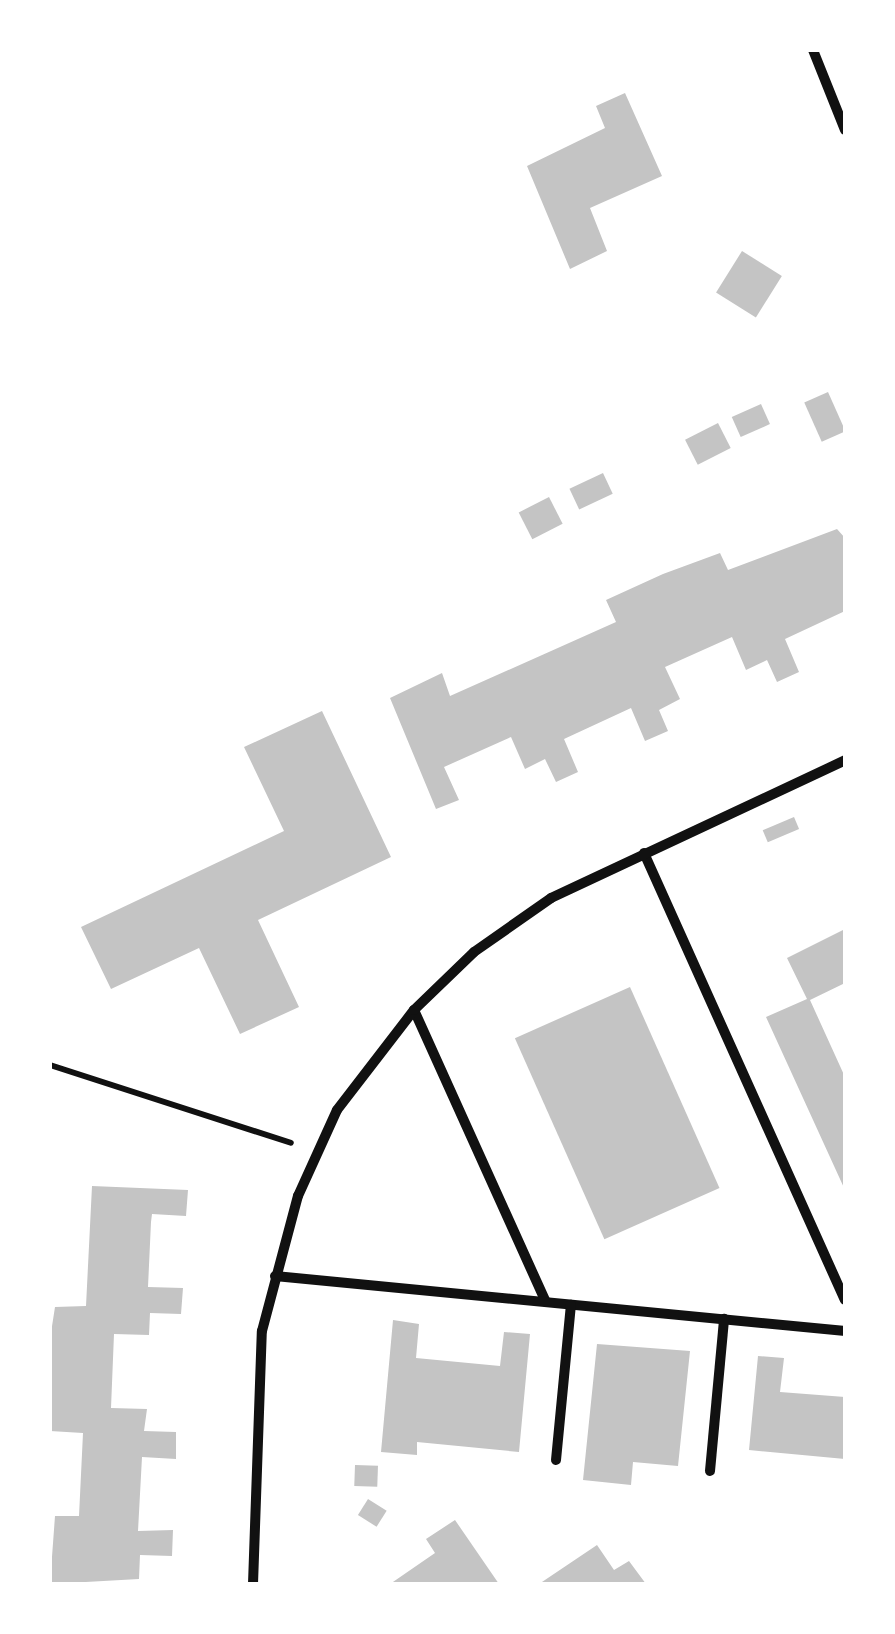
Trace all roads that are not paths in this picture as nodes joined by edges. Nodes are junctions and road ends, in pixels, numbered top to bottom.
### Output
1 (813, 50) edge
2 (845, 130) edge
3 (845, 760) edge
4 (644, 853) junction
5 (414, 1010) junction
6 (275, 1276) junction
7 (845, 1300) edge
8 (546, 1302) junction
9 (571, 1305) junction
10 (724, 1319) junction
11 (845, 1330) edge
12 (556, 1460) dead end
13 (710, 1471) dead end
14 (253, 1584) edge

1 - 2 street
3 - 4 street
4 - 5 street
4 - 7 street
5 - 6 street
5 - 8 street
6 - 8 street
6 - 14 street
8 - 9 street
9 - 10 street
9 - 12 street
10 - 11 street
10 - 13 street

